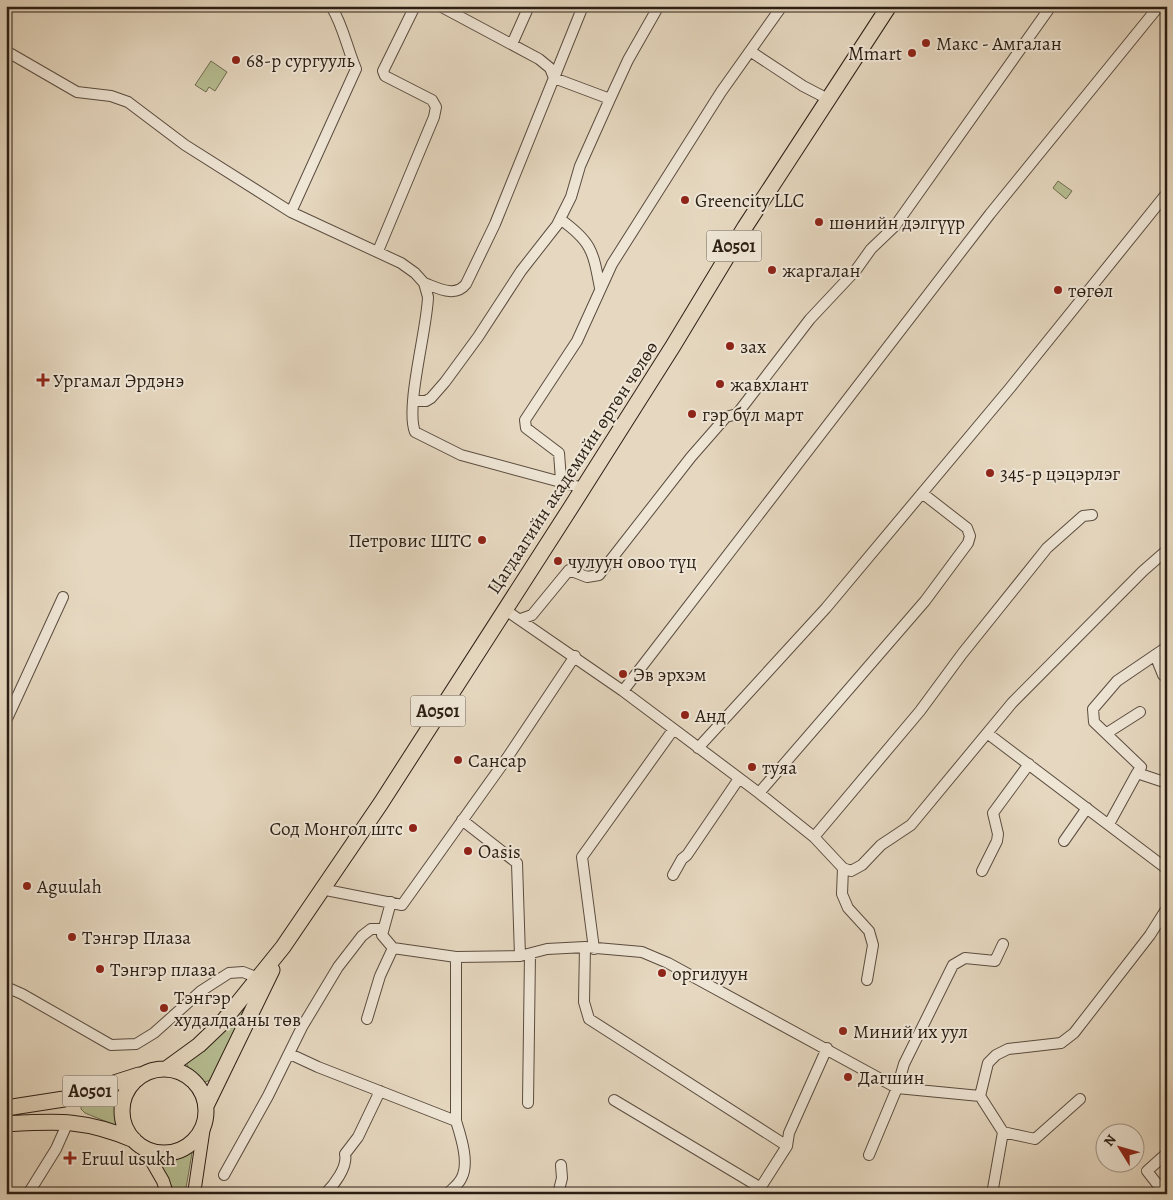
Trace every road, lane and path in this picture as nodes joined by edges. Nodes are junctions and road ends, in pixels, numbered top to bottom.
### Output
1 (331, 6) edge
2 (415, 6) edge
3 (440, 6) edge
4 (529, 6) edge
5 (584, 6) edge
6 (782, 6) edge
7 (889, 6) edge
8 (1051, 6) edge
9 (1159, 6) edge
10 (657, 9) dead end
11 (512, 44) junction
12 (6, 51) edge
13 (750, 51) junction
14 (554, 78) junction
15 (828, 98) junction
16 (610, 99) junction
17 (1167, 193) edge
18 (291, 212) junction
19 (560, 219) junction
20 (378, 251) junction
21 (424, 283) junction
22 (600, 288) junction
23 (414, 401) junction
24 (561, 480) junction
25 (583, 488) junction
26 (922, 494) junction
27 (1092, 515) dead end
28 (1167, 550) edge
29 (63, 597) dead end
30 (504, 609) junction
31 (521, 620) junction
32 (1167, 647) edge
33 (1155, 655) junction
34 (575, 656) junction
35 (1167, 678) edge
36 (624, 691) junction
37 (1140, 712) dead end
38 (6, 720) edge
39 (673, 730) junction
40 (986, 733) junction
41 (1107, 733) junction
42 (698, 748) junction
43 (1029, 764) junction
44 (1137, 773) junction
45 (738, 780) junction
46 (1167, 783) edge
47 (759, 793) junction
48 (1087, 808) junction
49 (462, 820) junction
50 (1109, 824) junction
51 (814, 837) junction
52 (1064, 841) dead end
53 (843, 868) junction
54 (1167, 869) edge
55 (982, 871) dead end
56 (673, 875) dead end
57 (321, 889) junction
58 (391, 902) junction
59 (1167, 908) edge
60 (383, 929) junction
61 (1003, 944) dead end
62 (283, 947) junction
63 (393, 948) junction
64 (589, 948) junction
65 (525, 955) junction
66 (456, 957) junction
67 (258, 978) junction
68 (867, 980) dead end
69 (6, 987) edge
70 (367, 1019) dead end
71 (827, 1048) junction
72 (290, 1054) junction
73 (159, 1069) junction
74 (897, 1088) junction
75 (380, 1092) junction
76 (980, 1096) junction
77 (1080, 1099) dead end
78 (614, 1100) dead end
79 (528, 1103) dead end
80 (6, 1108) edge
81 (205, 1113) junction
82 (456, 1121) junction
83 (68, 1122) junction
84 (6, 1124) edge
85 (1003, 1132) junction
86 (139, 1144) junction
87 (787, 1146) junction
88 (1167, 1153) edge
89 (869, 1155) dead end
90 (561, 1165) dead end
91 (224, 1175) dead end
92 (759, 1191) edge
93 (28, 1194) edge
94 (167, 1194) edge
95 (194, 1194) edge
96 (325, 1194) edge
97 (447, 1194) edge
98 (558, 1194) edge
99 (992, 1194) edge
100 (1165, 1194) edge

1 - 18 street
2 - 20 street
3 - 11 street
4 - 11 street
5 - 14 street
6 - 13 street
7 - 15 highway, Цагдаагийн академийн өргөн чөлөө / A0501
8 - 31 street
9 - 36 street
10 - 16 street
11 - 14 street
12 - 18 street
13 - 15 street
13 - 22 street
14 - 16 street
14 - 21 street
15 - 25 highway, Цагдаагийн академийн өргөн чөлөө / A0501
16 - 19 street
17 - 26 street
18 - 20 street
19 - 22 street
19 - 23 street
20 - 21 street
21 - 23 street
22 - 24 street
23 - 24 street
24 - 25 street
25 - 30 highway, Цагдаагийн академийн өргөн чөлөө / A0501
26 - 42 street
26 - 47 street
27 - 51 street
28 - 40 street
29 - 38 street
30 - 31 street
30 - 57 highway, Цагдаагийн академийн өргөн чөлөө / A0501
31 - 34 street
32 - 33 street
33 - 35 street
33 - 41 street
34 - 36 street
34 - 49 street
36 - 39 street
37 - 41 street
39 - 42 street
39 - 64 street
40 - 43 street
40 - 53 street
41 - 44 street
42 - 45 street
43 - 48 street
43 - 55 street
44 - 46 street
44 - 50 street
45 - 47 street
45 - 56 street
47 - 51 street
48 - 50 street
48 - 52 street
49 - 58 street
49 - 65 street
50 - 54 street
51 - 53 street
53 - 68 street
57 - 58 street
57 - 62 highway, Цагдаагийн академийн өргөн чөлөө / A0501
58 - 60 street
59 - 76 street
60 - 63 street
60 - 72 street
61 - 74 street
62 - 67 highway, Цагдаагийн академийн өргөн чөлөө / A0501
62 - 81 highway, Цагдаагийн академийн өргөн чөлөө / A0501
63 - 66 street
63 - 70 street
64 - 65 street
64 - 71 street
64 - 87 street
65 - 66 street
65 - 79 street
66 - 82 street
67 - 69 street
67 - 73 highway, Цагдаагийн академийн өргөн чөлөө / A0501
71 - 74 street
71 - 87 street
72 - 75 street
72 - 91 street
73 - 80 highway, A0501
73 - 81 highway
73 - 86 highway, A0501
74 - 76 street
74 - 89 street
75 - 82 street
75 - 96 street
76 - 85 street
77 - 85 street
78 - 92 street
81 - 86 highway, A0501
81 - 95 main road
82 - 97 street
83 - 84 highway, A0501
83 - 86 highway, A0501
83 - 93 street
85 - 99 street
86 - 94 main road
87 - 92 street
88 - 100 street
90 - 98 street

